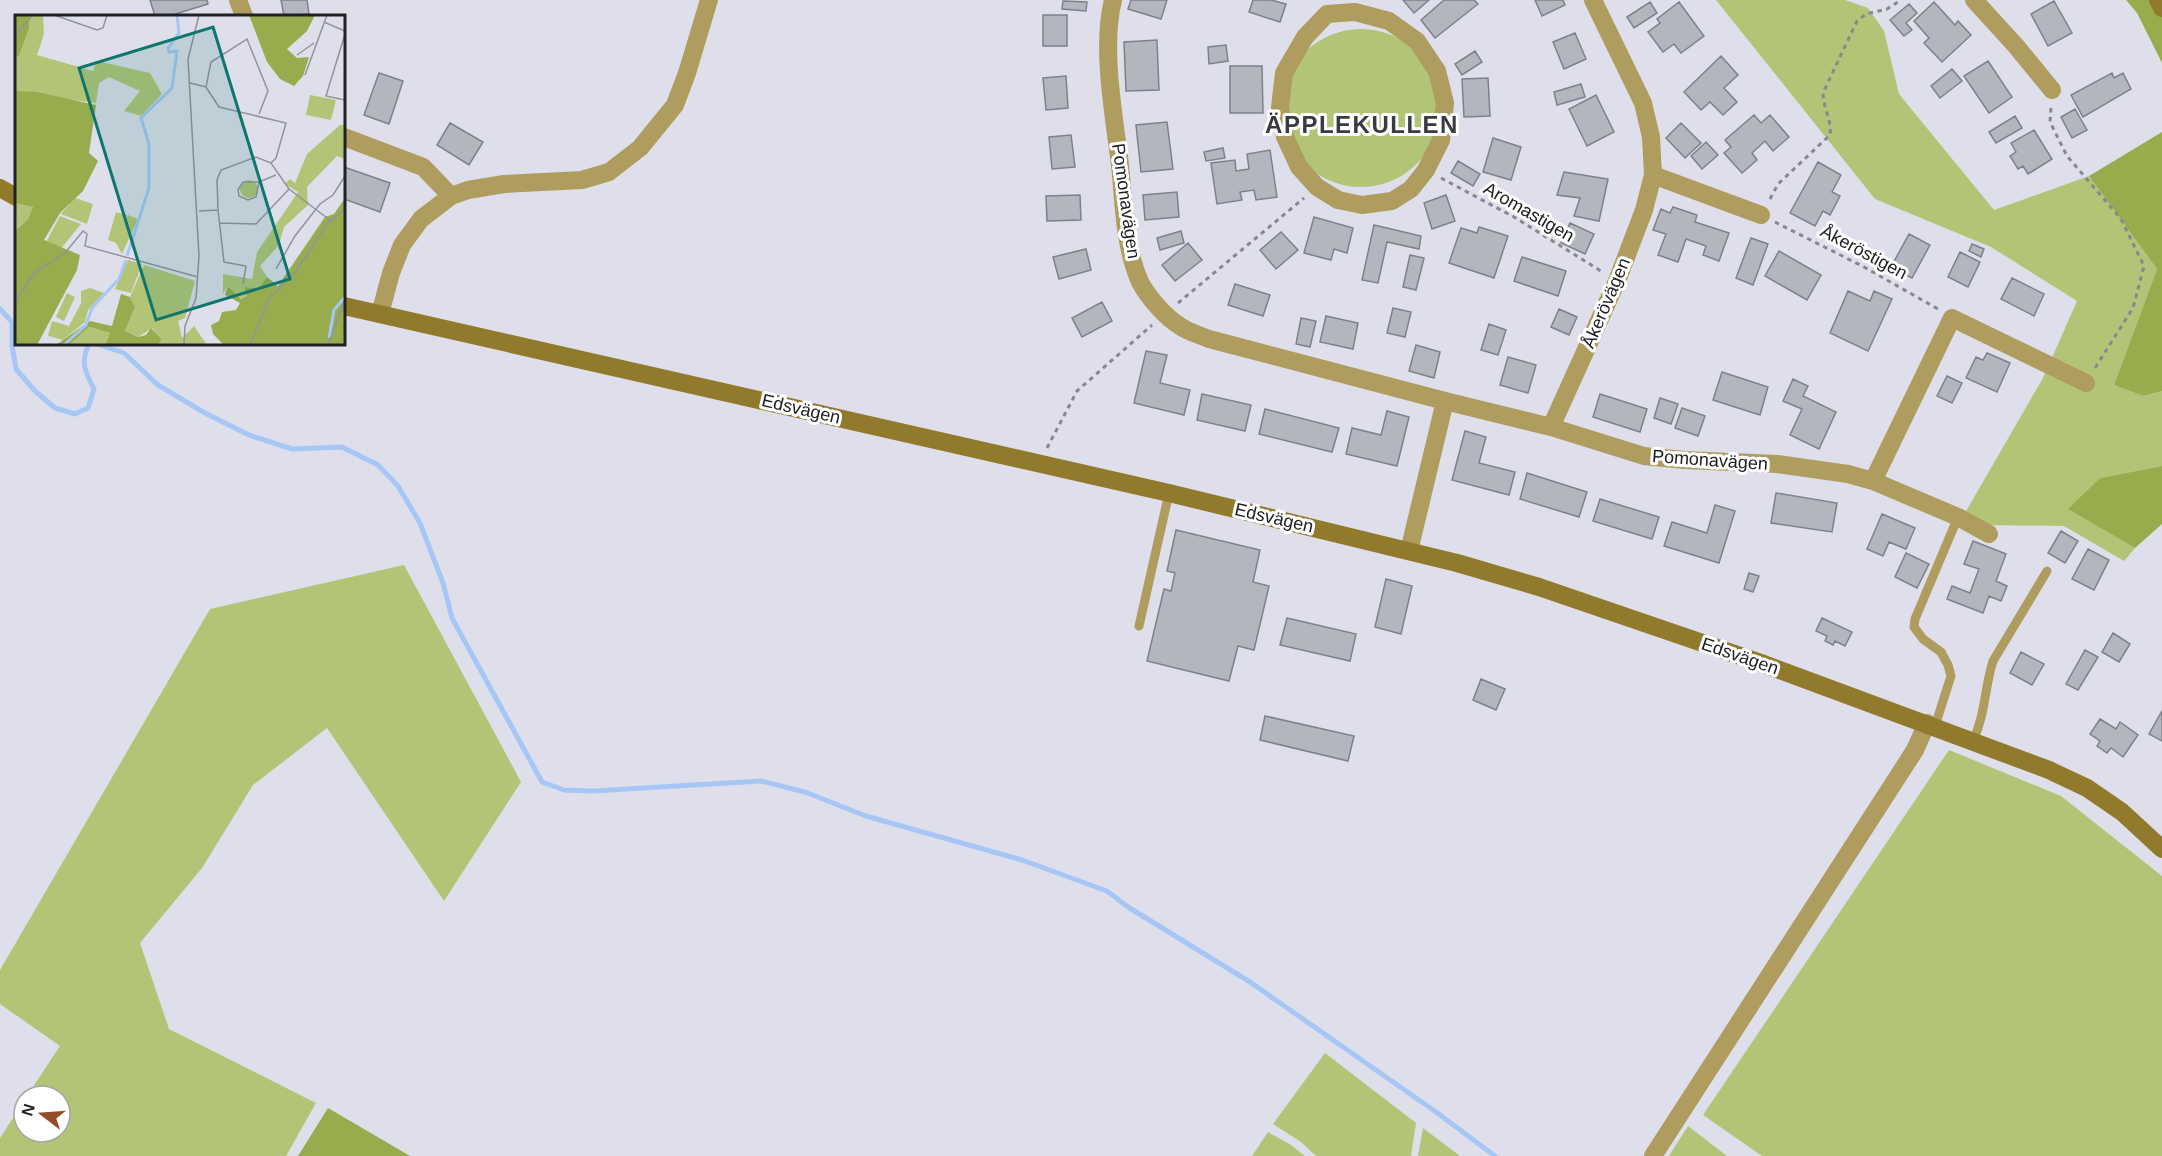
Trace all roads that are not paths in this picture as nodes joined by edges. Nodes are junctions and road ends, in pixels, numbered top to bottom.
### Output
1 (238, 0) edge
2 (709, 0) edge
3 (1113, 0) edge
4 (1593, 0) edge
5 (1974, 0) edge
6 (2158, 0) edge
7 (1325, 7) edge
8 (2162, 9) edge
9 (244, 15) edge
10 (2052, 90) road end
11 (345, 137) edge
12 (1653, 175) junction
13 (0, 188) edge
14 (15, 196) edge
15 (451, 196) junction
16 (1761, 215) road end
17 (345, 306) edge
18 (380, 314) junction
19 (2086, 382) road end
20 (1445, 401) junction
21 (1551, 427) junction
22 (1872, 481) junction
23 (1169, 493) junction
24 (1958, 517) junction
25 (1989, 534) dead end
26 (1409, 550) junction
27 (2047, 571) dead end
28 (1139, 626) dead end
29 (1931, 725) junction
30 (1973, 741) junction
31 (2162, 849) edge
32 (1653, 1156) edge

1 - 9 street
2 - 15 street
3 - 20 street, Pomonavägen
4 - 12 street, Åkerövägen
5 - 10 street
6 - 8 street
7 - 7 street
11 - 15 street
12 - 16 street
12 - 21 street, Åkerövägen
13 - 14 street
15 - 18 street
17 - 18 street, Edsvägen
18 - 23 street, Edsvägen
19 - 22 street
20 - 21 street, Pomonavägen
20 - 26 street
21 - 22 street, Pomonavägen
22 - 24 street, Pomonavägen
23 - 26 street, Edsvägen
23 - 28 lane
24 - 25 street, Pomonavägen
24 - 29 lane
26 - 29 street, Edsvägen
27 - 30 lane
29 - 30 street, Edsvägen
29 - 32 street
30 - 31 street, Edsvägen

